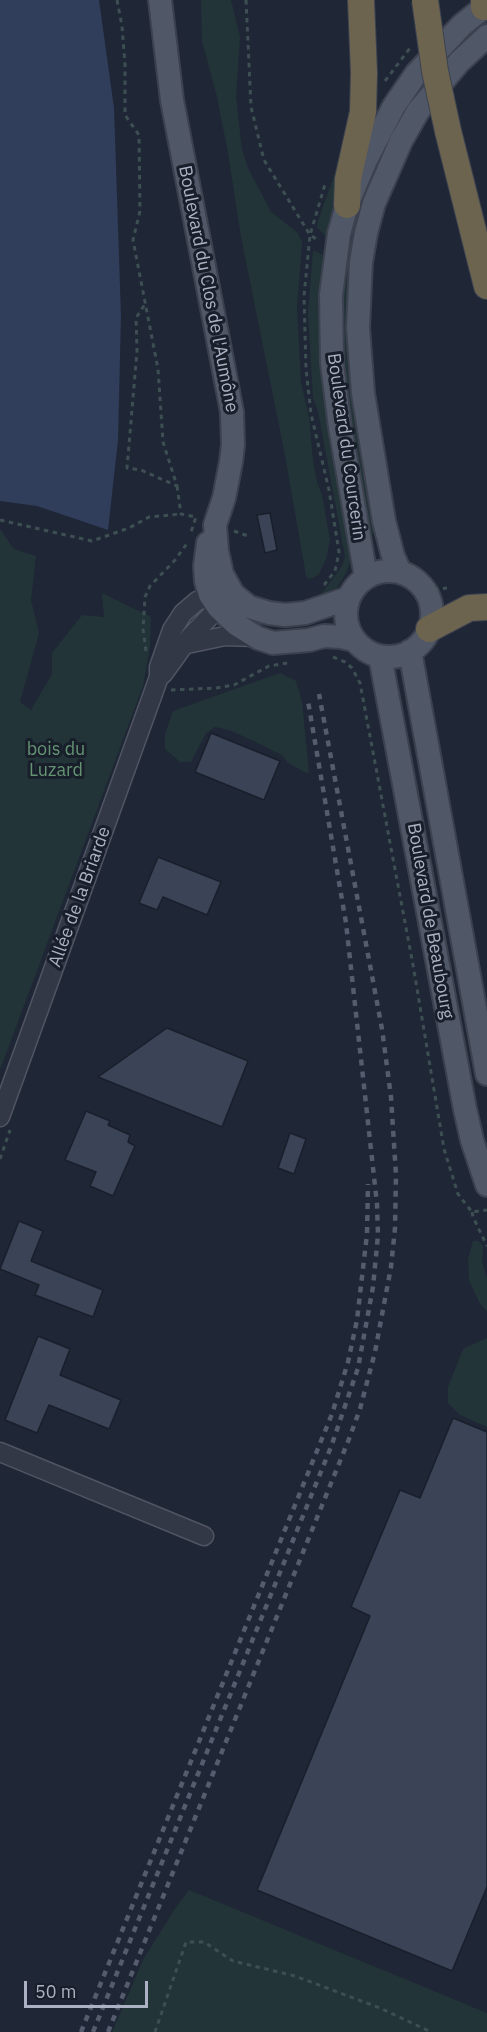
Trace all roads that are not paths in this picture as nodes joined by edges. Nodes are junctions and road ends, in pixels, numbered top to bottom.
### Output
1 (160, 0) edge
2 (361, 0) edge
3 (425, 0) edge
4 (485, 4) edge
5 (487, 36) edge
6 (347, 205) junction
7 (487, 286) edge
8 (400, 572) junction
9 (366, 578) junction
10 (349, 598) junction
11 (220, 599) junction
12 (487, 607) edge
13 (429, 629) junction
14 (258, 638) junction
15 (354, 640) junction
16 (187, 644) junction
17 (410, 651) junction
18 (380, 656) junction
19 (158, 681) junction
20 (487, 1074) edge
21 (0, 1117) edge
22 (487, 1185) edge
23 (0, 1452) edge
24 (204, 1536) dead end

1 - 11 main road, Boulevard du Clos de l'Aumône
2 - 6 highway
3 - 7 highway, bridge
4 - 6 main road, Boulevard du Courcerin
5 - 8 main road, Boulevard du Courcerin
6 - 9 main road, Boulevard du Courcerin
8 - 9 main road
8 - 13 main road
9 - 10 main road
10 - 11 main road
10 - 15 main road
11 - 14 main road
11 - 16 street, Allée de la Briarde
11 - 19 street, Allée de la Briarde
12 - 13 highway
13 - 17 main road
14 - 15 main road
14 - 16 street
15 - 18 main road
16 - 19 street, Allée de la Briarde
17 - 18 main road
17 - 20 main road, Boulevard de Beaubourg
18 - 22 main road, Boulevard de Beaubourg
19 - 21 street, Allée de la Briarde
23 - 24 street

